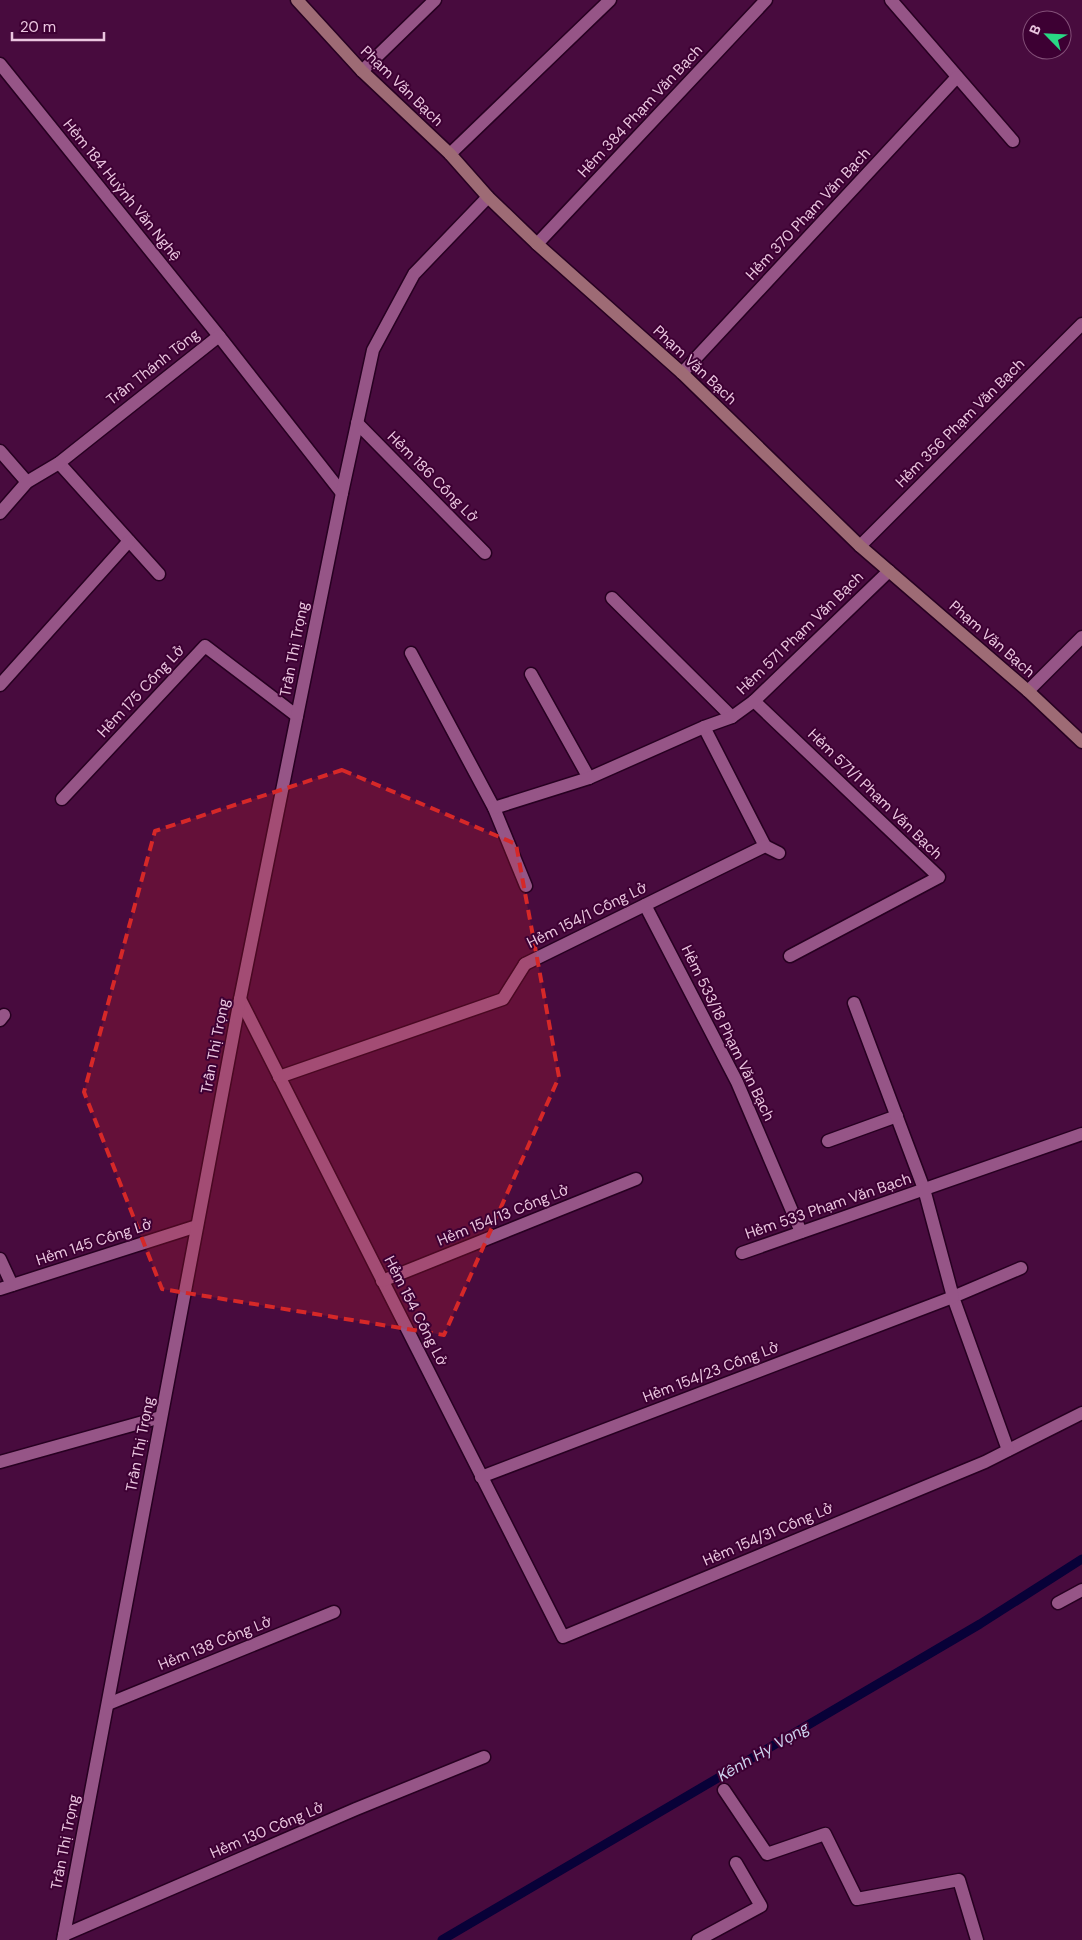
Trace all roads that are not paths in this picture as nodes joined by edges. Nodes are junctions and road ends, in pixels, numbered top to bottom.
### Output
1 (297, 0) edge
2 (436, 0) edge
3 (610, 0) edge
4 (766, 0) edge
5 (890, 0) edge
6 (0, 64) edge
7 (362, 71) junction
8 (957, 77) junction
9 (1013, 141) dead end
10 (450, 154) junction
11 (488, 197) junction
12 (537, 244) junction
13 (1082, 324) edge
14 (219, 336) junction
15 (682, 373) junction
16 (357, 423) junction
17 (0, 451) edge
18 (59, 463) junction
19 (27, 482) junction
20 (342, 493) junction
21 (0, 513) edge
22 (129, 541) junction
23 (860, 546) junction
24 (485, 553) dead end
25 (888, 571) junction
26 (158, 574) dead end
27 (612, 598) dead end
28 (1082, 637) edge
29 (411, 653) dead end
30 (531, 674) dead end
31 (0, 685) edge
32 (1028, 691) junction
33 (754, 701) junction
34 (297, 716) junction
35 (732, 717) junction
36 (704, 727) junction
37 (1082, 742) edge
38 (589, 778) junction
39 (62, 799) dead end
40 (494, 808) junction
41 (766, 846) junction
42 (779, 853) dead end
43 (526, 886) dead end
44 (645, 905) junction
45 (790, 956) dead end
46 (240, 999) junction
47 (854, 1003) dead end
48 (280, 1077) junction
49 (897, 1116) junction
50 (1082, 1134) edge
51 (828, 1141) dead end
52 (636, 1179) dead end
53 (924, 1189) junction
54 (197, 1226) junction
55 (801, 1232) junction
56 (742, 1253) dead end
57 (0, 1259) edge
58 (1021, 1268) dead end
59 (382, 1281) junction
60 (6, 1287) edge
61 (953, 1297) junction
62 (1082, 1413) edge
63 (161, 1417) junction
64 (1008, 1450) junction
65 (0, 1462) edge
66 (482, 1477) junction
67 (1082, 1590) edge
68 (1058, 1603) dead end
69 (334, 1612) dead end
70 (562, 1637) joint
71 (108, 1704) junction
72 (484, 1757) dead end
73 (724, 1790) dead end
74 (736, 1864) dead end
75 (63, 1938) edge
76 (698, 1940) edge
77 (977, 1940) edge

1 - 7 street, Phạm Văn Bạch
2 - 7 street
3 - 10 street
4 - 12 street, Hẻm 384 Phạm Văn Bạch
5 - 8 street
6 - 14 street, Hẻm 184 Huỳnh Văn Nghệ
7 - 10 street, Phạm Văn Bạch
8 - 9 street
8 - 15 street, Hẻm 370 Phạm Văn Bạch
10 - 11 street, Phạm Văn Bạch
11 - 12 street, Phạm Văn Bạch
11 - 16 street, Trần Thị Trọng
12 - 15 street, Phạm Văn Bạch
13 - 23 street, Hẻm 356 Phạm Văn Bạch
14 - 18 street, Trần Thánh Tông
14 - 20 street, Trần Thánh Tông
15 - 23 street, Phạm Văn Bạch
16 - 20 street, Trần Thị Trọng
16 - 24 street, Hẻm 186 Cống Lở
17 - 19 street
18 - 19 street, Trần Thánh Tông
18 - 22 street
19 - 21 street, Trần Thánh Tông
20 - 34 street, Trần Thị Trọng
22 - 26 street
22 - 31 street
23 - 25 street, Phạm Văn Bạch
25 - 32 street, Phạm Văn Bạch
25 - 33 street, Hẻm 571 Phạm Văn Bạch
27 - 35 street
28 - 32 street
29 - 40 street
30 - 38 street
32 - 37 street, Phạm Văn Bạch
33 - 35 street, Hẻm 571 Phạm Văn Bạch
33 - 45 street, Hẻm 571/1 Phạm Văn Bạch
34 - 39 street, Hẻm 175 Cống Lở
34 - 46 street, Trần Thị Trọng
35 - 36 street, Hẻm 571 Phạm Văn Bạch
36 - 38 street, Hẻm 571 Phạm Văn Bạch
36 - 41 street
38 - 40 street, Hẻm 571 Phạm Văn Bạch
40 - 43 street
41 - 42 street
41 - 44 street, Hẻm 154/1 Cống Lở
44 - 48 street, Hẻm 154/1 Cống Lở
44 - 55 street, Hẻm 533/18 Phạm Văn Bạch
46 - 48 street, Hẻm 154 Cống Lở
46 - 54 street, Trần Thị Trọng
47 - 49 street
48 - 59 street, Hẻm 154 Cống Lở
49 - 51 street
49 - 53 street
50 - 53 street, Hẻm 533 Phạm Văn Bạch
52 - 59 street, Hẻm 154/13 Cống Lở
53 - 55 street, Hẻm 533 Phạm Văn Bạch
53 - 61 street, Hẻm 533 Phạm Văn Bạch
54 - 60 street, Hẻm 145 Cống Lở
54 - 63 street, Trần Thị Trọng
55 - 56 street, Hẻm 533 Phạm Văn Bạch
57 - 60 street
58 - 61 street, Hẻm 154/23 Cống Lở
59 - 66 street, Hẻm 154 Cống Lở
61 - 64 street
61 - 66 street, Hẻm 154/23 Cống Lở
62 - 64 street, Hẻm 154/31 Cống Lở
63 - 65 street
63 - 71 street, Trần Thị Trọng
64 - 70 street, Hẻm 154/31 Cống Lở
66 - 70 street, Hẻm 154 Cống Lở
67 - 68 street
69 - 71 street, Hẻm 138 Cống Lở
71 - 75 street, Trần Thị Trọng
72 - 75 street, Hẻm 130 Cống Lở
73 - 77 street
74 - 76 street

